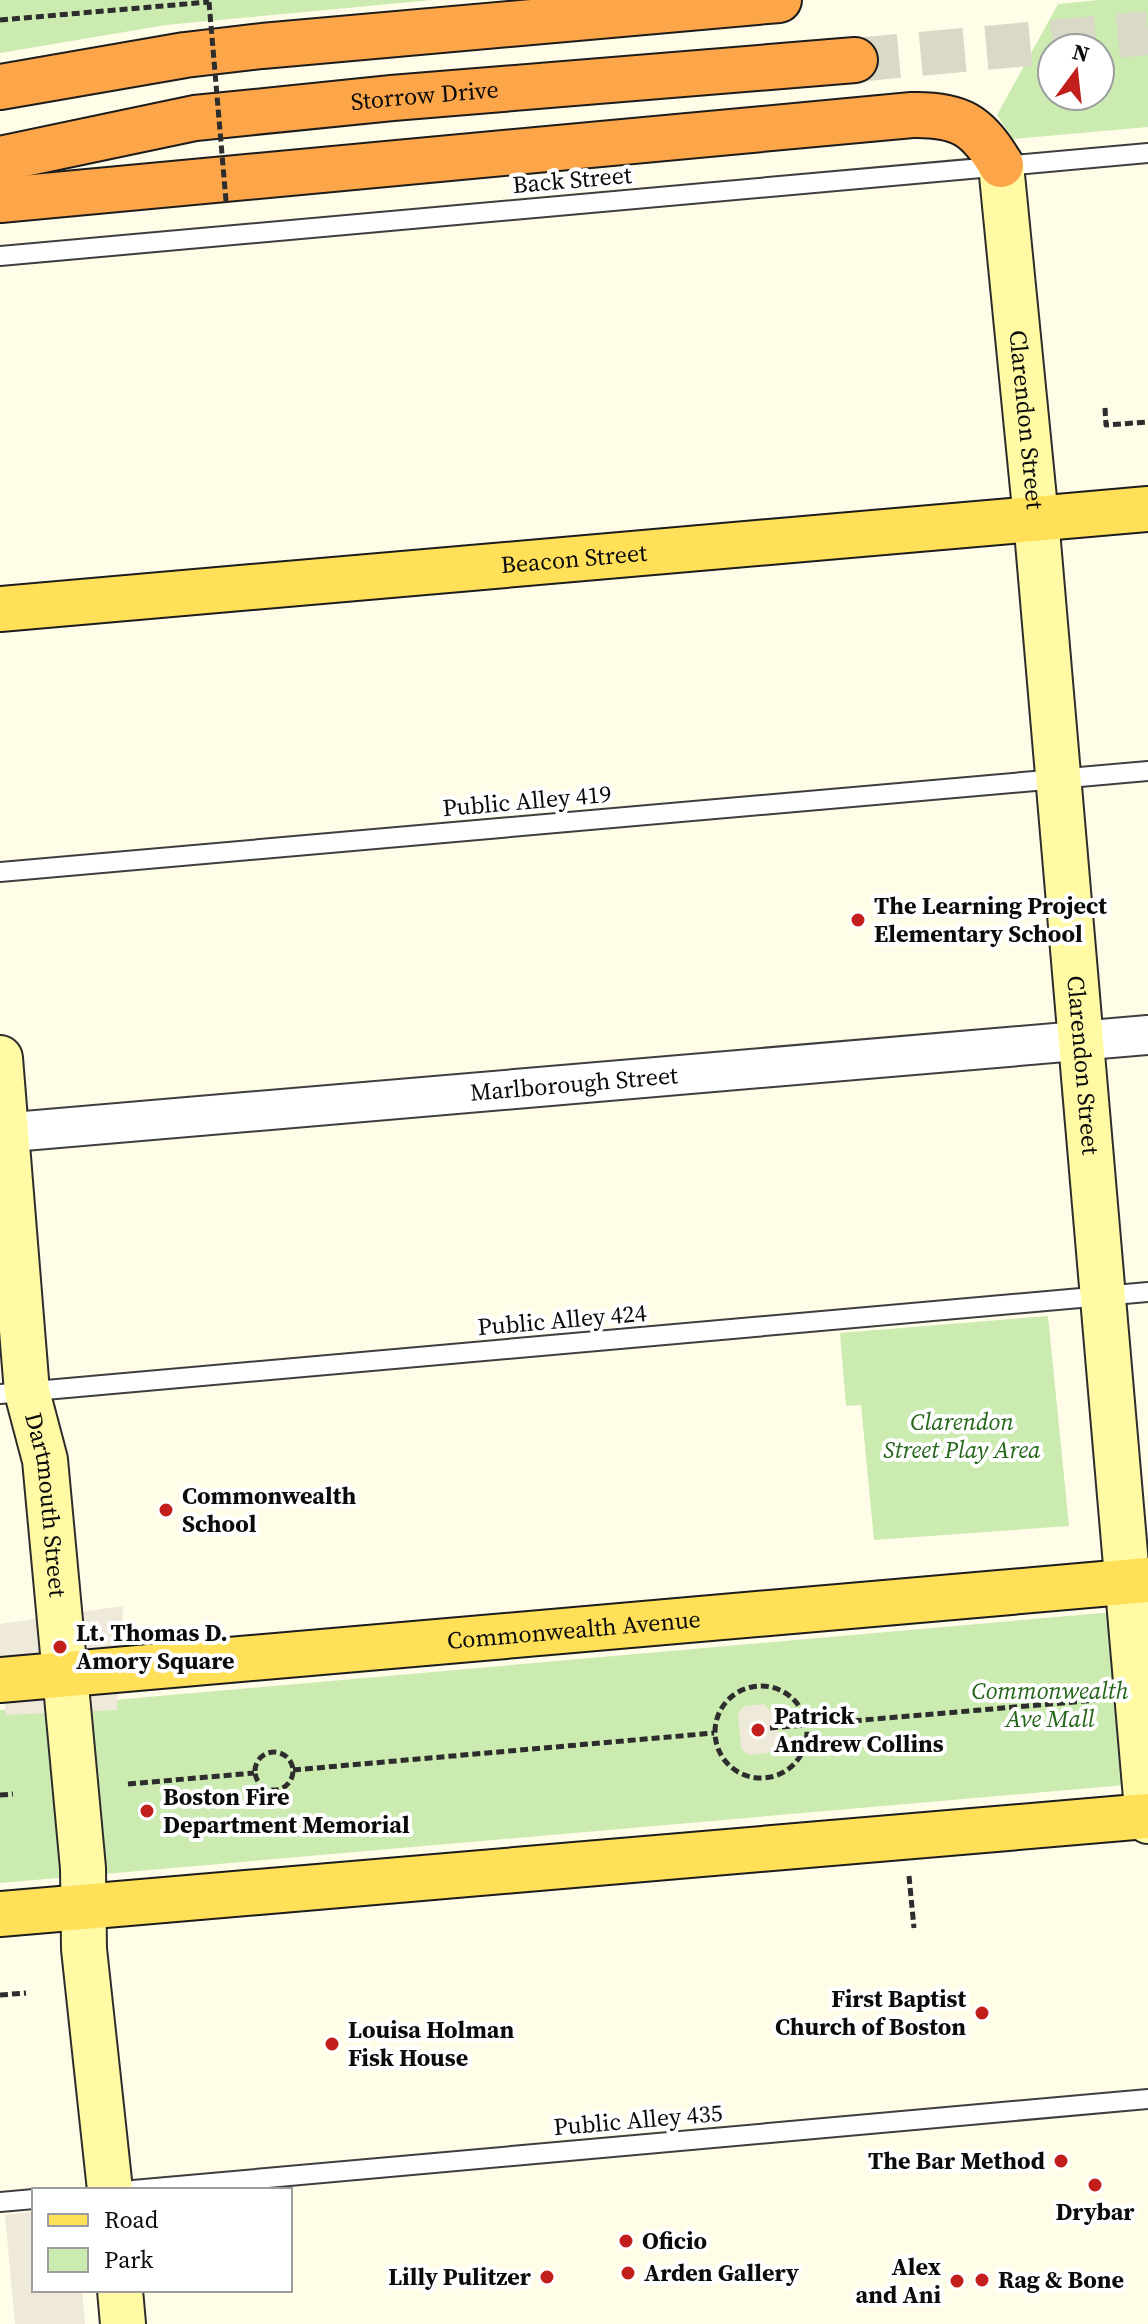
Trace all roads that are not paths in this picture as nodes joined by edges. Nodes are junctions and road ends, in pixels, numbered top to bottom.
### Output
1 (779, 0) edge
2 (855, 60) tunnel mouth
3 (0, 87) edge
4 (1148, 153) edge
5 (0, 159) edge
6 (1001, 165) junction
7 (0, 200) edge
8 (0, 256) edge
9 (1148, 509) edge
10 (1036, 519) junction
11 (0, 609) edge
12 (1148, 771) edge
13 (1057, 778) junction
14 (0, 872) edge
15 (1148, 1035) edge
16 (1079, 1041) junction
17 (0, 1058) edge
18 (4, 1133) edge
19 (1148, 1292) edge
20 (1102, 1297) junction
21 (13, 1393) edge
22 (1138, 1581) edge
23 (65, 1675) junction
24 (0, 1680) edge
25 (1148, 1818) edge
26 (85, 1909) junction
27 (0, 1914) edge
28 (1148, 2099) edge
29 (110, 2188) edge
30 (155, 2188) edge
31 (32, 2199) edge
32 (0, 2202) edge
33 (120, 2292) edge
34 (123, 2324) edge

1 - 3 highway
2 - 5 highway, Storrow Drive
4 - 6 lane, Back Street
6 - 7 highway
6 - 8 lane, Back Street
6 - 10 main road, Clarendon Street
9 - 10 main road, Beacon Street
10 - 11 main road, Beacon Street
10 - 13 main road, Clarendon Street
12 - 13 lane, Public Alley 419
13 - 14 lane, Public Alley 419
13 - 16 main road, Clarendon Street
15 - 16 street, Marlborough Street
16 - 18 street, Marlborough Street
16 - 20 main road, Clarendon Street
17 - 18 main road, Dartmouth Street
18 - 21 main road, Dartmouth Street
19 - 20 lane, Public Alley 424
20 - 21 lane, Public Alley 424
20 - 22 main road, Clarendon Street
21 - 23 main road, Dartmouth Street
22 - 23 main road, Commonwealth Avenue
22 - 25 main road, Clarendon Street
23 - 24 main road, Commonwealth Avenue
23 - 26 main road, Dartmouth Street
25 - 26 main road
26 - 27 main road
26 - 29 main road, Dartmouth Street
28 - 30 lane, Public Alley 435
31 - 32 lane
33 - 34 main road

